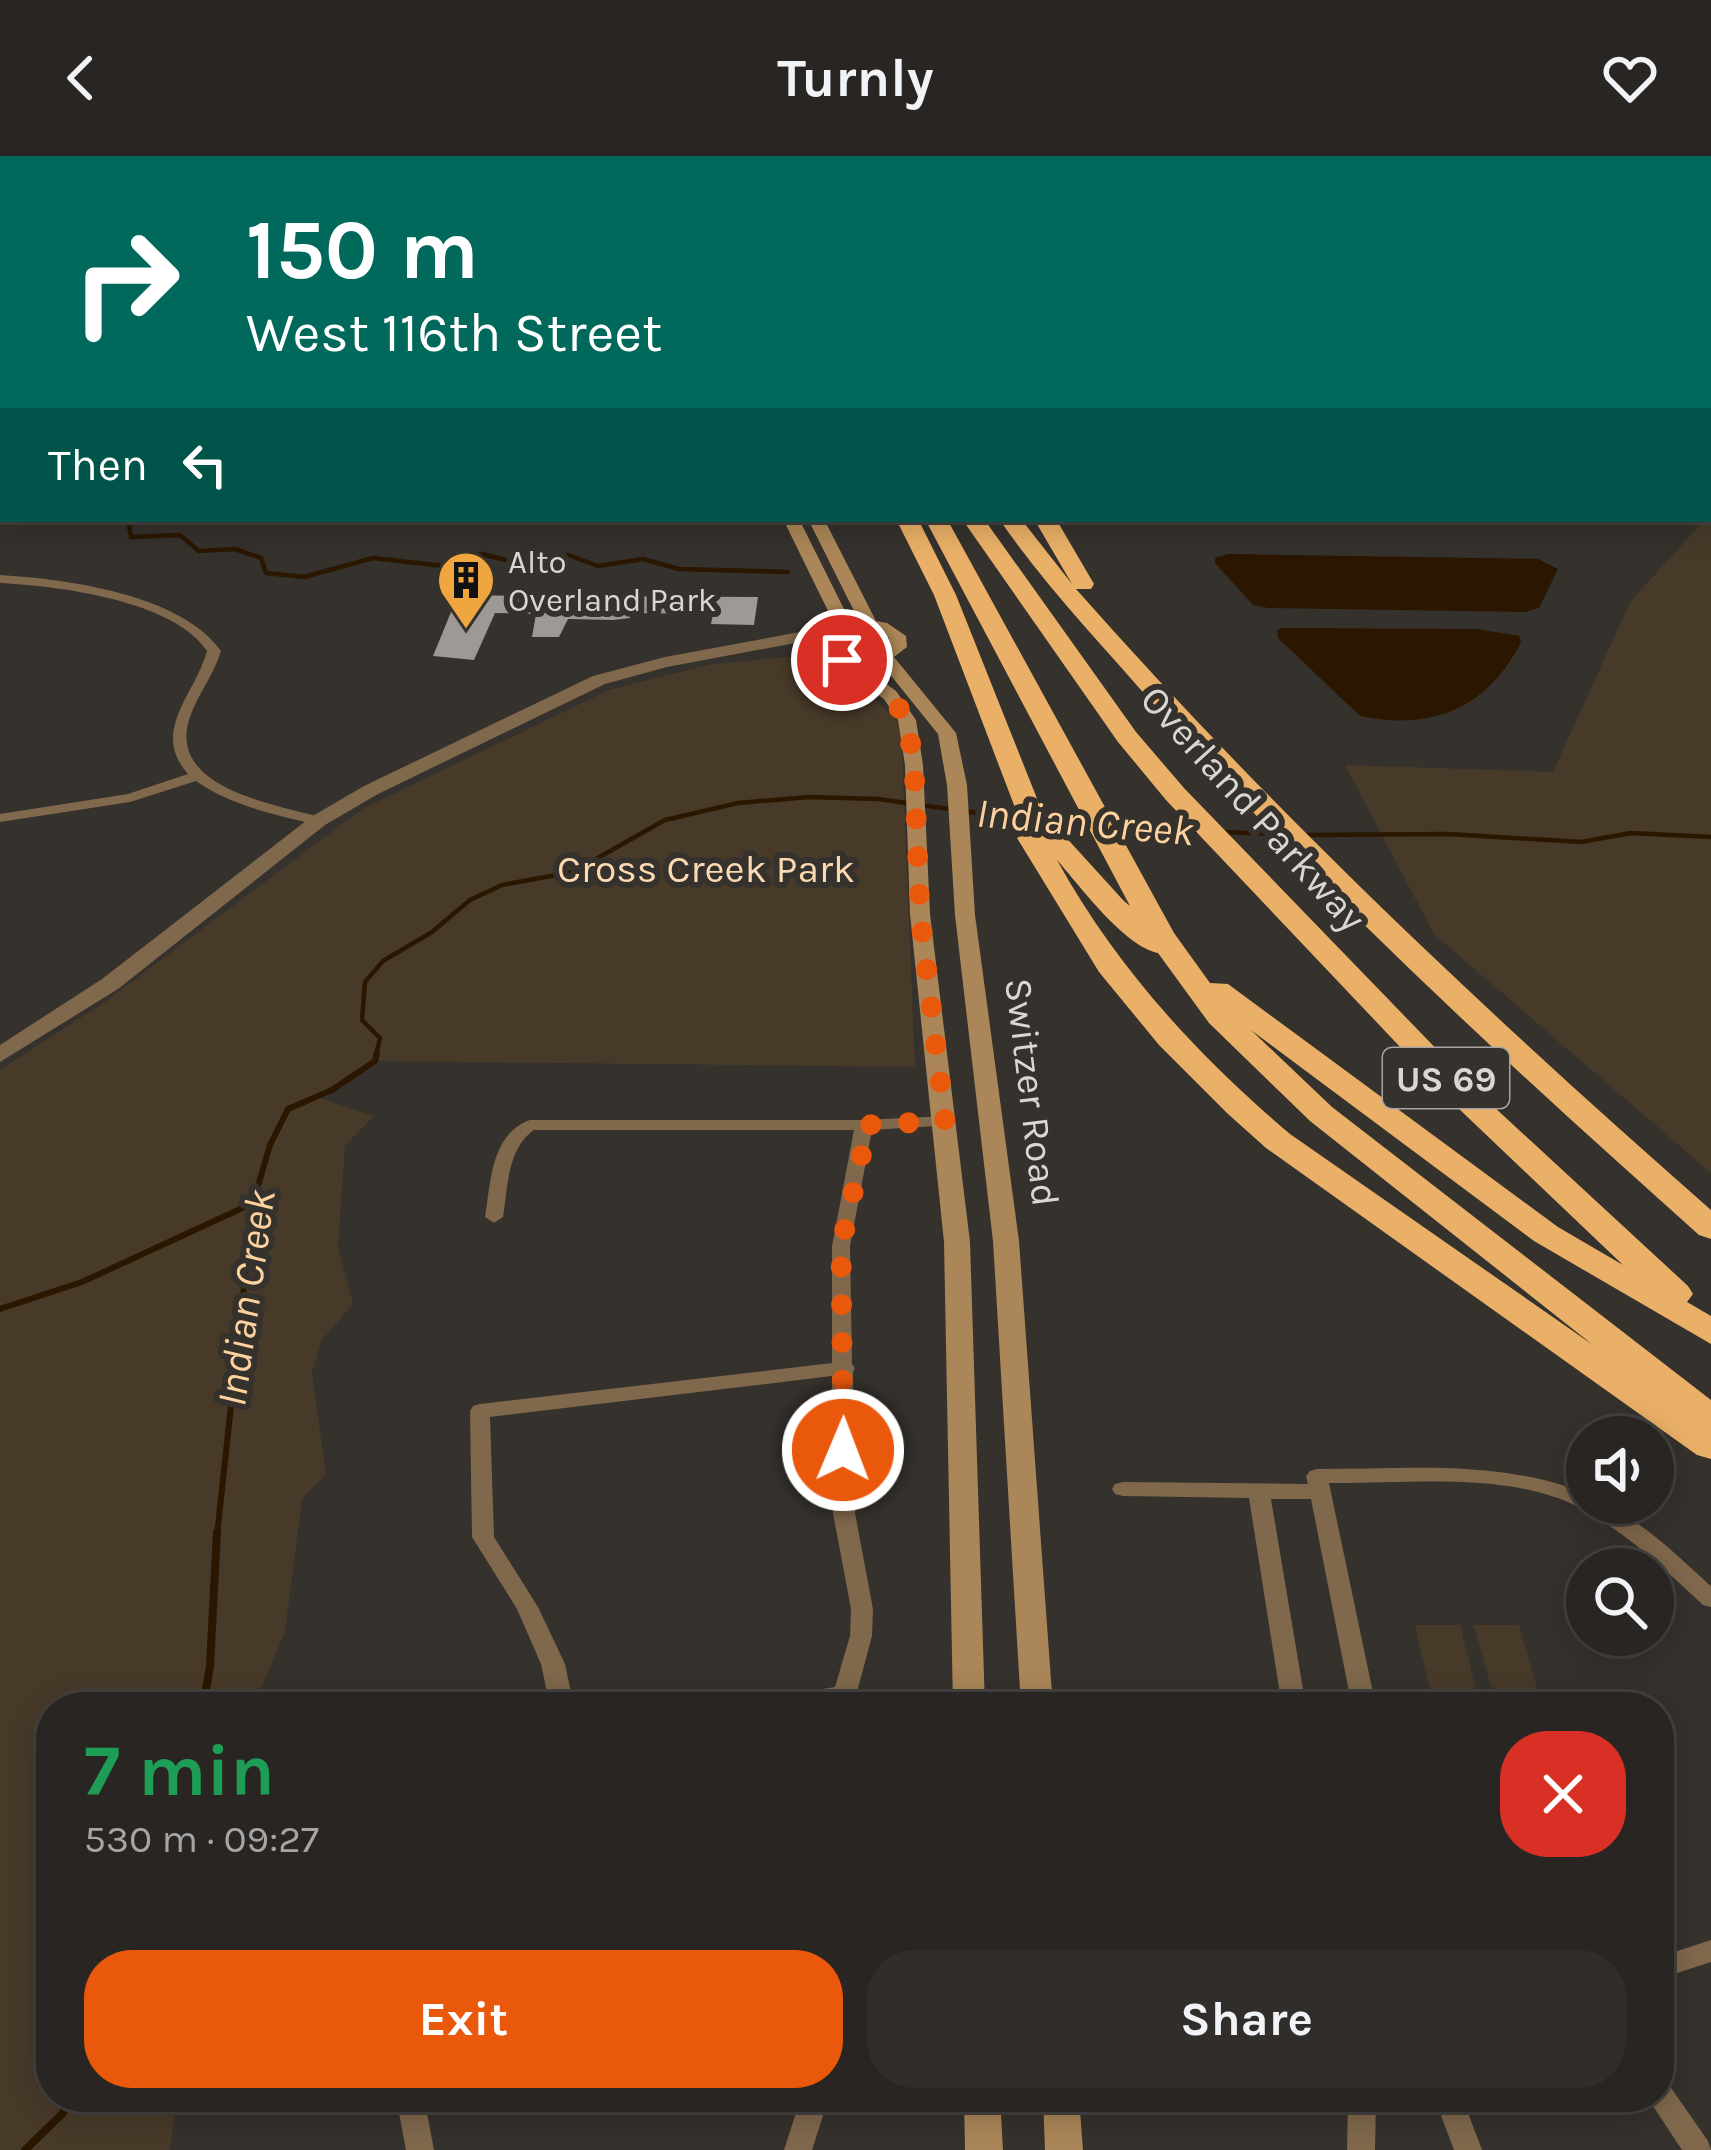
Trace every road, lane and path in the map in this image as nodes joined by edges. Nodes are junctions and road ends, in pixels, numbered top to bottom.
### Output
1 (792, 522) edge
2 (818, 522) edge
3 (908, 522) edge
4 (938, 522) edge
5 (976, 522) edge
6 (1013, 522) edge
7 (1047, 522) edge
8 (0, 579) edge
9 (869, 625) junction
10 (822, 638) junction
11 (1122, 653) junction
12 (884, 656) junction
13 (842, 660) junction
14 (198, 776) junction
15 (0, 818) edge
16 (318, 821) junction
17 (1039, 832) junction
18 (0, 1055) edge
19 (945, 1121) junction
20 (864, 1125) junction
21 (494, 1216) dead end
22 (1711, 1228) edge
23 (1711, 1329) edge
24 (844, 1369) junction
25 (1711, 1419) edge
26 (1711, 1446) edge
27 (1318, 1484) junction
28 (1123, 1489) dead end
29 (1259, 1491) junction
30 (1711, 1599) edge
31 (559, 1692) edge
32 (845, 1692) edge
33 (969, 1692) edge
34 (1036, 1692) edge
35 (1292, 1692) edge
36 (1361, 1692) edge
37 (1711, 1952) edge
38 (1674, 1963) edge
39 (413, 2112) edge
40 (810, 2112) edge
41 (983, 2112) edge
42 (1062, 2112) edge
43 (1361, 2112) edge
44 (1454, 2112) edge
45 (1672, 2112) edge
46 (419, 2150) edge
47 (798, 2150) edge
48 (984, 2150) edge
49 (1064, 2150) edge
50 (1360, 2150) edge
51 (1468, 2150) edge
52 (1698, 2150) edge

1 - 10 main road
2 - 9 main road, Switzer Road
3 - 17 highway
4 - 25 highway
5 - 23 highway, Overland Parkway / US 69
6 - 11 highway, Overland Parkway / US 69
7 - 11 highway
8 - 14 street
9 - 10 main road
9 - 12 main road, Switzer Road
10 - 13 main road
10 - 16 street
11 - 22 highway, Overland Parkway / US 69
12 - 13 main road
12 - 34 main road, Switzer Road
13 - 19 main road
14 - 15 street
14 - 16 street
16 - 18 street
17 - 23 highway
17 - 26 highway
19 - 20 street
19 - 33 main road
20 - 21 street
20 - 24 street
24 - 31 street
24 - 32 street
27 - 29 street
27 - 30 street
27 - 36 street
28 - 29 street
29 - 35 street
37 - 38 street
39 - 46 street
40 - 47 street
41 - 48 main road
42 - 49 main road
43 - 50 street
44 - 51 street
45 - 52 street

